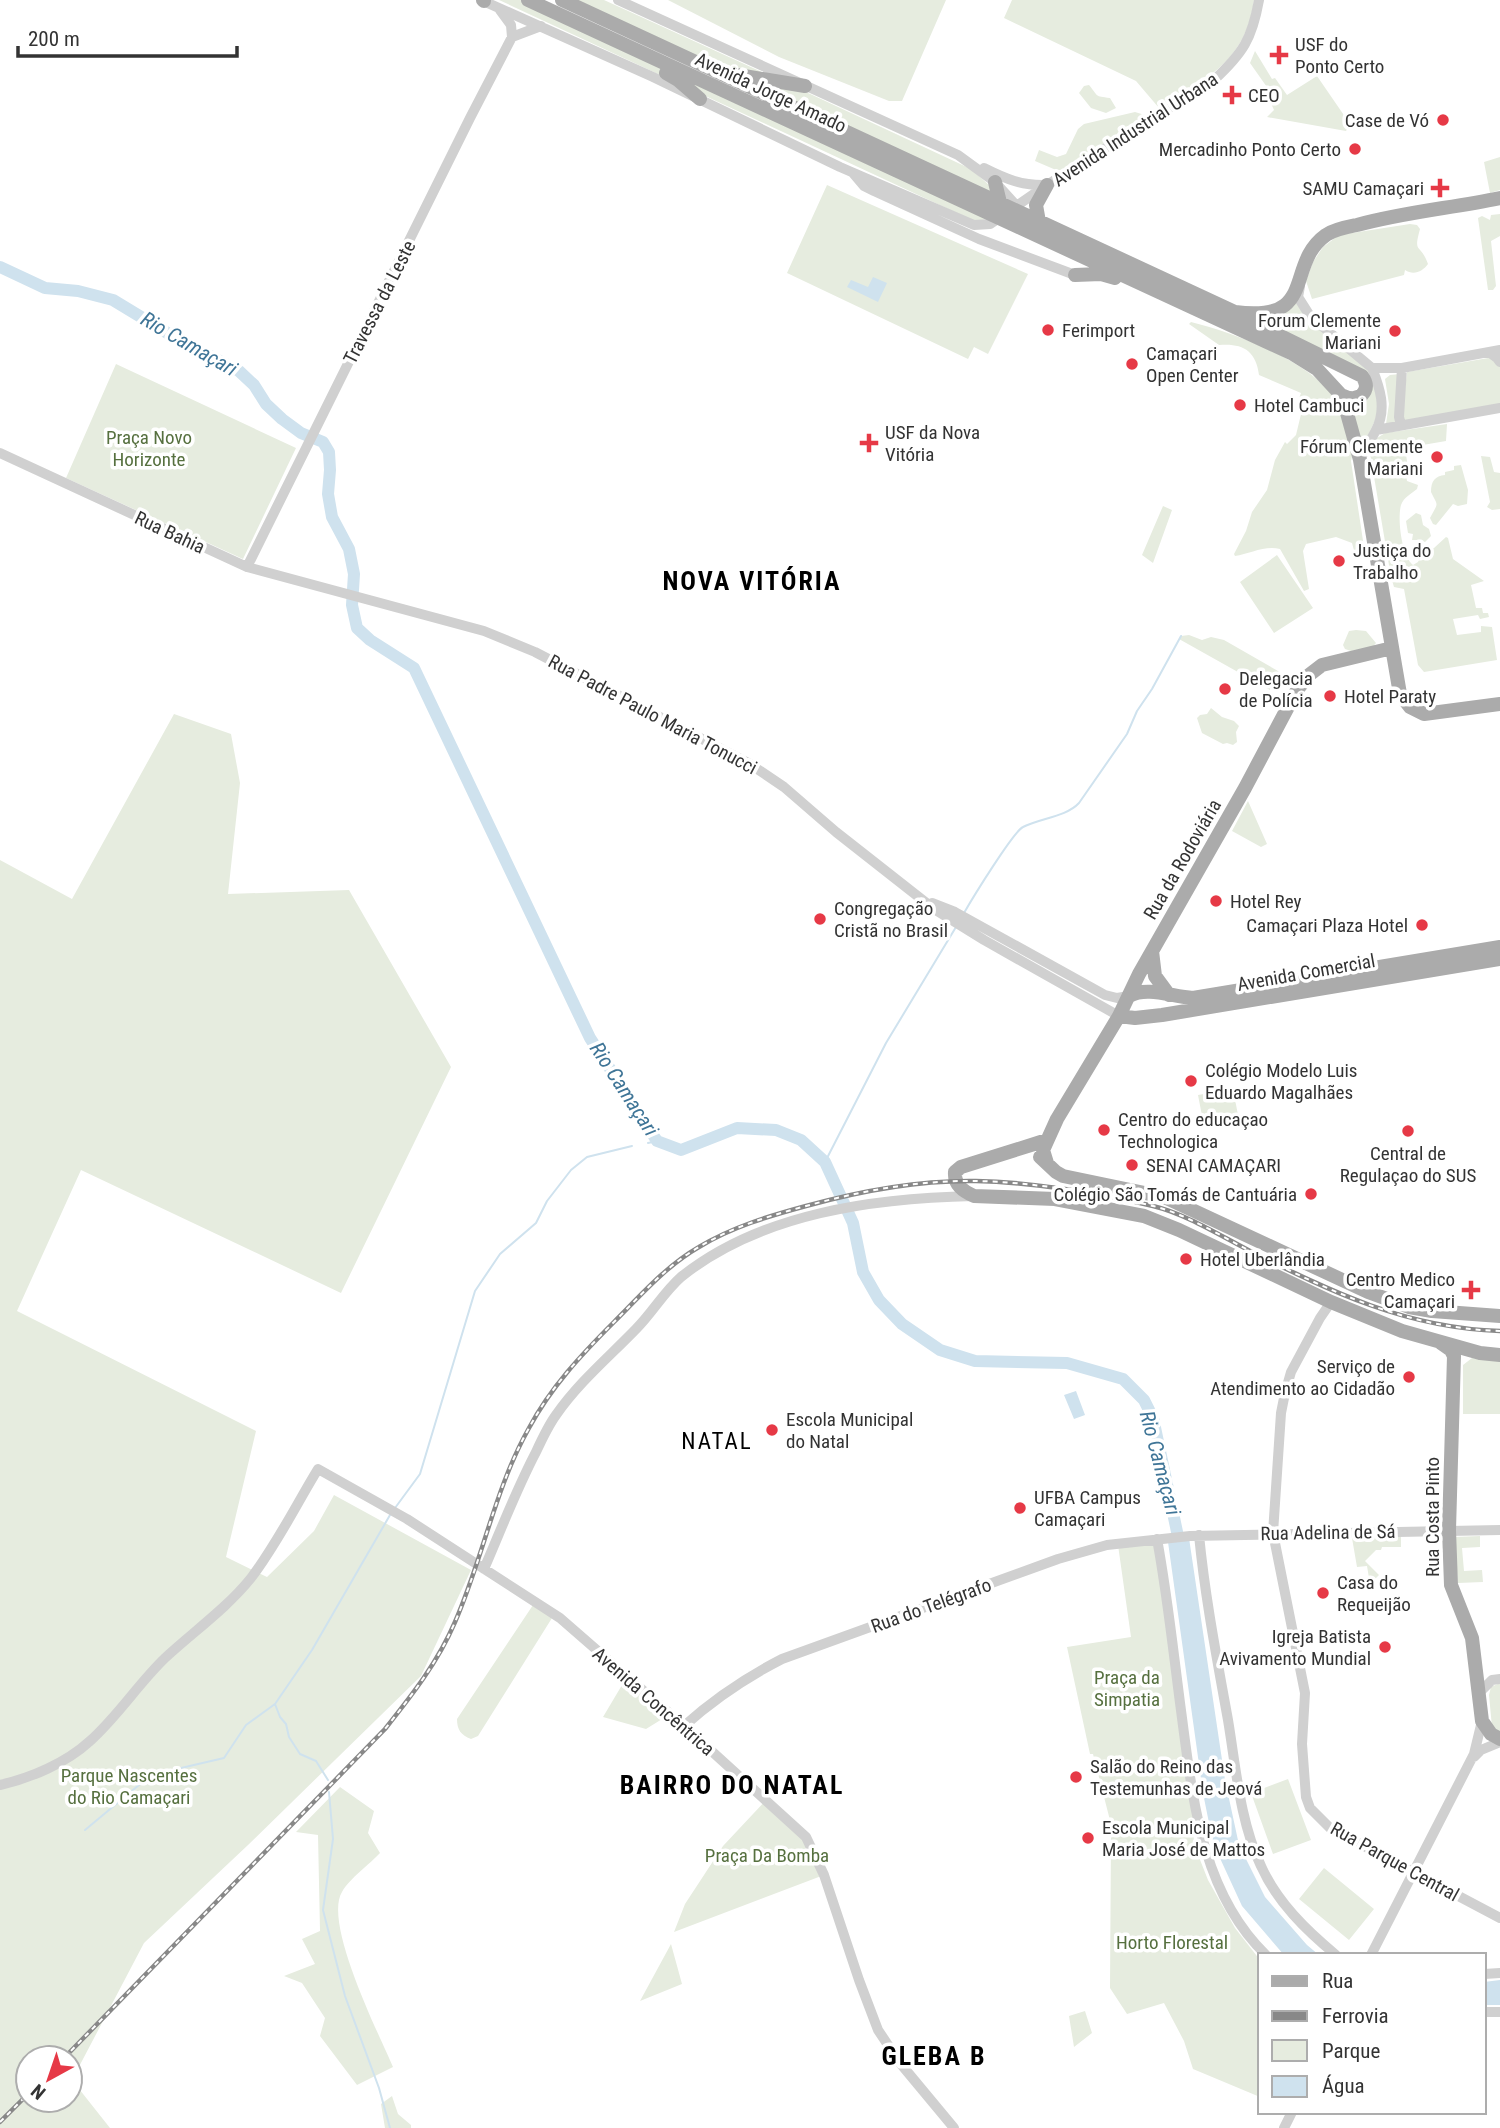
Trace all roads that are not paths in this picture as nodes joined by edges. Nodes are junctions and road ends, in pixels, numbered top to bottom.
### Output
1 (482, 0) edge
2 (528, 0) edge
3 (562, 0) edge
4 (618, 0) edge
5 (1259, 0) edge
6 (498, 8) junction
7 (541, 26) junction
8 (512, 37) junction
9 (616, 41) junction
10 (722, 73) junction
11 (806, 86) junction
12 (700, 99) junction
13 (958, 155) junction
14 (851, 171) junction
15 (995, 182) joint
16 (1047, 185) junction
17 (1500, 198) edge
18 (1014, 208) junction
19 (998, 218) junction
20 (1039, 222) junction
21 (1075, 275) joint
22 (1301, 279) junction
23 (1194, 309) junction
24 (1235, 312) junction
25 (1495, 351) edge
26 (1500, 362) edge
27 (1372, 368) junction
28 (1402, 368) junction
29 (1341, 395) junction
30 (1500, 408) edge
31 (1401, 425) junction
32 (1376, 430) junction
33 (0, 453) edge
34 (1360, 460) junction
35 (247, 567) junction
36 (345, 593) joint
37 (1392, 648) junction
38 (1500, 704) edge
39 (965, 923) junction
40 (1500, 947) edge
41 (1152, 951) junction
42 (1468, 959) junction
43 (1500, 959) edge
44 (1150, 992) junction
45 (1169, 995) junction
46 (1129, 996) junction
47 (1162, 1015) junction
48 (1119, 1016) junction
49 (1135, 1018) junction
50 (1107, 1036) junction
51 (1047, 1140) junction
52 (1024, 1148) junction
53 (1047, 1163) junction
54 (956, 1172) junction
55 (1148, 1194) junction
56 (974, 1196) junction
57 (926, 1197) junction
58 (1184, 1206) junction
59 (1144, 1216) junction
60 (1179, 1230) junction
61 (1331, 1302) junction
62 (1409, 1307) junction
63 (1432, 1311) junction
64 (1500, 1316) edge
65 (1402, 1331) junction
66 (1435, 1341) junction
67 (1500, 1355) edge
68 (1449, 1530) junction
69 (1500, 1530) edge
70 (1273, 1533) junction
71 (1195, 1536) junction
72 (1161, 1538) junction
73 (484, 1569) junction
74 (1500, 1679) edge
75 (1479, 1693) junction
76 (1482, 1721) junction
77 (684, 1726) junction
78 (1500, 1741) edge
79 (1470, 1761) junction
80 (0, 1785) edge
81 (1413, 1874) junction
82 (1500, 1918) edge
83 (1264, 1953) edge
84 (1334, 1953) edge
85 (1372, 1953) edge
86 (954, 2128) edge

1 - 6 street, Avenida Jorge Amado
2 - 9 main road, Avenida Jorge Amado
3 - 10 main road, Avenida Jorge Amado
4 - 11 street
5 - 16 street, Avenida Industrial Urbana
6 - 7 street, Avenida Jorge Amado
6 - 8 street
7 - 8 street
7 - 12 street, Avenida Jorge Amado
8 - 35 street, Travessa da Leste
9 - 12 main road
9 - 19 main road, Avenida Jorge Amado
10 - 11 main road
10 - 18 main road, Avenida Jorge Amado
11 - 13 street
12 - 14 street, Avenida Jorge Amado
13 - 15 street
13 - 16 street
14 - 19 street, Avenida Jorge Amado
14 - 21 street, Avenida Jorge Amado
15 - 18 main road
16 - 18 street, Avenida Industrial Urbana
16 - 20 main road
17 - 22 main road, Avenida Jorge Amado
18 - 19 main road
18 - 20 main road, Avenida Jorge Amado
19 - 23 main road, Avenida Jorge Amado
20 - 24 main road, Avenida Jorge Amado
21 - 23 main road
22 - 24 main road, Avenida Jorge Amado
22 - 27 street
23 - 29 main road, Avenida Jorge Amado
24 - 29 main road
25 - 26 street
25 - 28 street
27 - 28 street
27 - 32 street
28 - 31 street
29 - 34 main road
30 - 31 street
31 - 32 street
32 - 34 street
33 - 35 street, Rua Bahia
34 - 37 main road
35 - 36 street, Rua Bahia
36 - 39 street, Rua Padre Paulo Maria Tonucci
37 - 38 main road
37 - 41 main road, Rua da Rodoviária
39 - 46 street, Rua Padre Paulo Maria Tonucci
39 - 48 street, Rua Padre Paulo Maria Tonucci
40 - 42 main road, Avenida Comercial
41 - 45 main road
41 - 46 main road, Rua da Rodoviária
42 - 43 main road, Avenida Comercial
42 - 45 main road, Avenida Comercial
42 - 47 main road, Avenida Comercial
44 - 45 main road, Avenida Comercial
44 - 46 main road, Avenida Comercial
44 - 47 main road
46 - 48 main road, Rua da Rodoviária
47 - 49 main road, Avenida Comercial
48 - 49 main road, Avenida Comercial
48 - 50 main road, Rua da Rodoviária
49 - 50 main road
50 - 51 main road, Rua da Rodoviária
51 - 52 main road
51 - 53 main road, Rua da Rodoviária
52 - 53 main road
52 - 54 main road
53 - 55 main road
54 - 56 main road
54 - 57 street
55 - 58 main road
55 - 59 main road
56 - 57 street
56 - 59 main road
57 - 73 street
58 - 60 main road
58 - 62 main road
59 - 60 main road
60 - 61 main road
61 - 65 main road
61 - 70 street, Rua Parque Central
62 - 63 main road
62 - 65 main road
63 - 64 main road
63 - 66 main road
65 - 66 main road
66 - 67 main road
66 - 68 main road, Rua Costa Pinto
68 - 69 street, Rua Adelina de Sá
68 - 70 street, Rua Adelina de Sá
68 - 75 main road, Rua Costa Pinto
70 - 71 street, Rua Adelina de Sá
70 - 81 street, Rua Parque Central
71 - 72 street, Rua do Telégrafo
71 - 84 street
72 - 77 street, Rua do Telégrafo
72 - 83 street
73 - 77 street, Avenida Concêntrica
73 - 80 street, Avenida Concêntrica
74 - 75 street
75 - 76 main road, Rua Costa Pinto
76 - 78 main road
76 - 79 street
77 - 86 street, Avenida Concêntrica
78 - 79 street
79 - 81 street
81 - 82 street, Rua Parque Central
81 - 85 street

